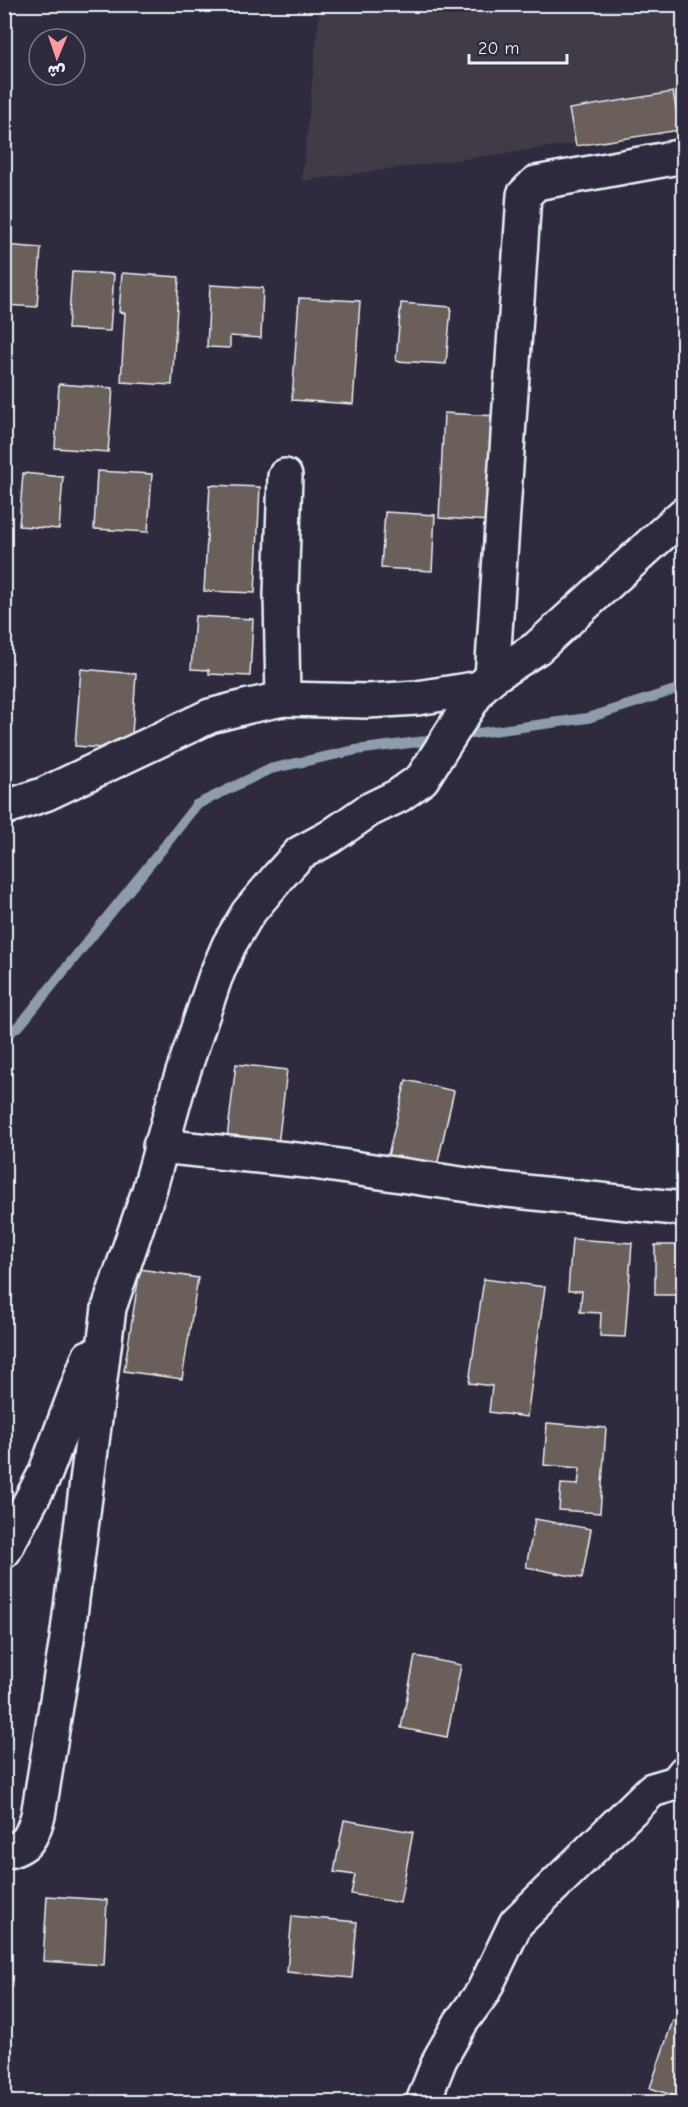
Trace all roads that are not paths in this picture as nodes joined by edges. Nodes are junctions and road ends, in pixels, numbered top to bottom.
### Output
1 (684, 156) edge
2 (285, 476) dead end
3 (684, 514) edge
4 (486, 683) junction
5 (283, 699) junction
6 (4, 807) edge
7 (160, 1146) junction
8 (684, 1209) edge
9 (109, 1308) junction
10 (4, 1551) edge
11 (684, 1773) edge
12 (4, 1852) edge
13 (423, 2103) edge

1 - 4 street
2 - 5 street
3 - 4 street
4 - 5 street
4 - 7 street
5 - 6 street
7 - 8 street
7 - 9 street
9 - 10 street
9 - 12 street
11 - 13 street

